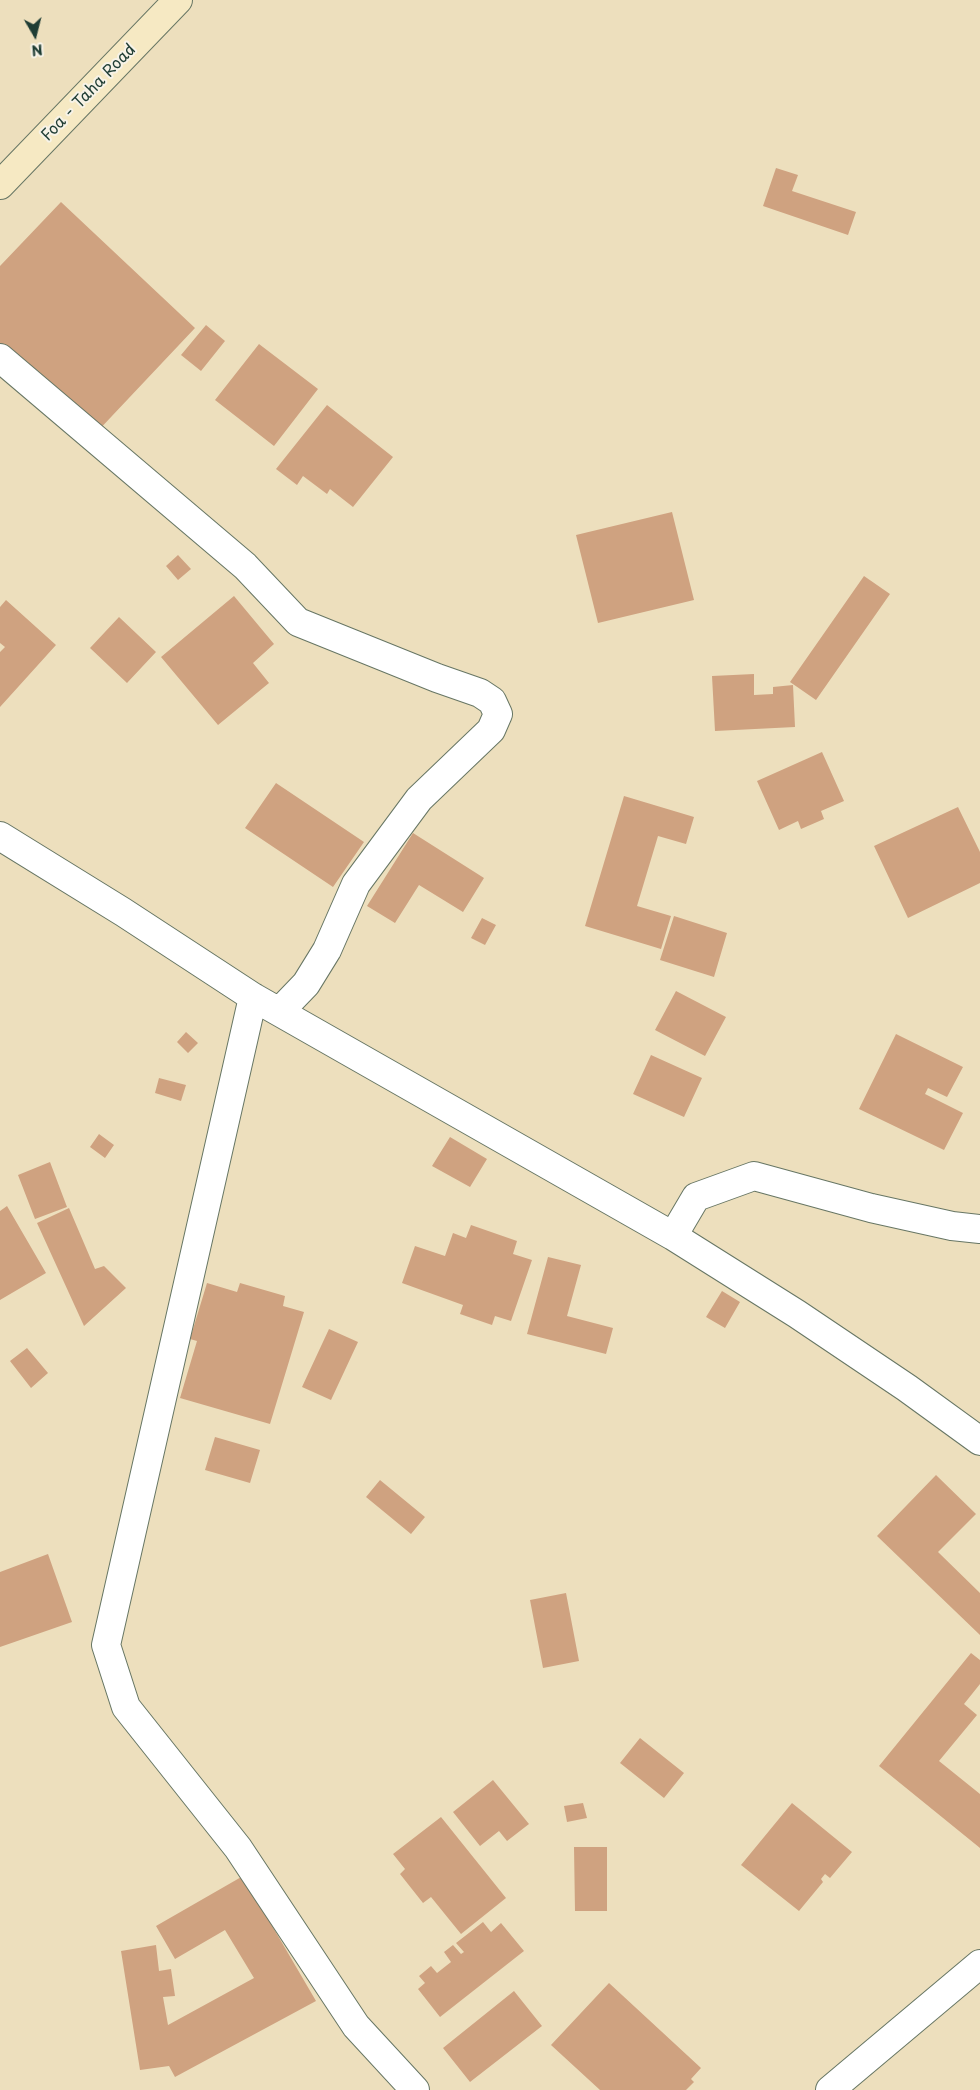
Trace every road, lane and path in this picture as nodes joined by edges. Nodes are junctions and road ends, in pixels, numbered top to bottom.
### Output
1 (178, 0) edge
2 (0, 185) edge
3 (0, 358) edge
4 (0, 836) edge
5 (253, 997) junction
6 (280, 1012) junction
7 (980, 1229) edge
8 (673, 1236) junction
9 (980, 1441) edge
10 (980, 1964) edge
11 (415, 2090) edge
12 (830, 2090) edge

1 - 2 street, Foa - Taha Road
3 - 6 street
4 - 5 street
5 - 6 street
5 - 11 street
6 - 8 street
7 - 8 street
8 - 9 street
10 - 12 street

